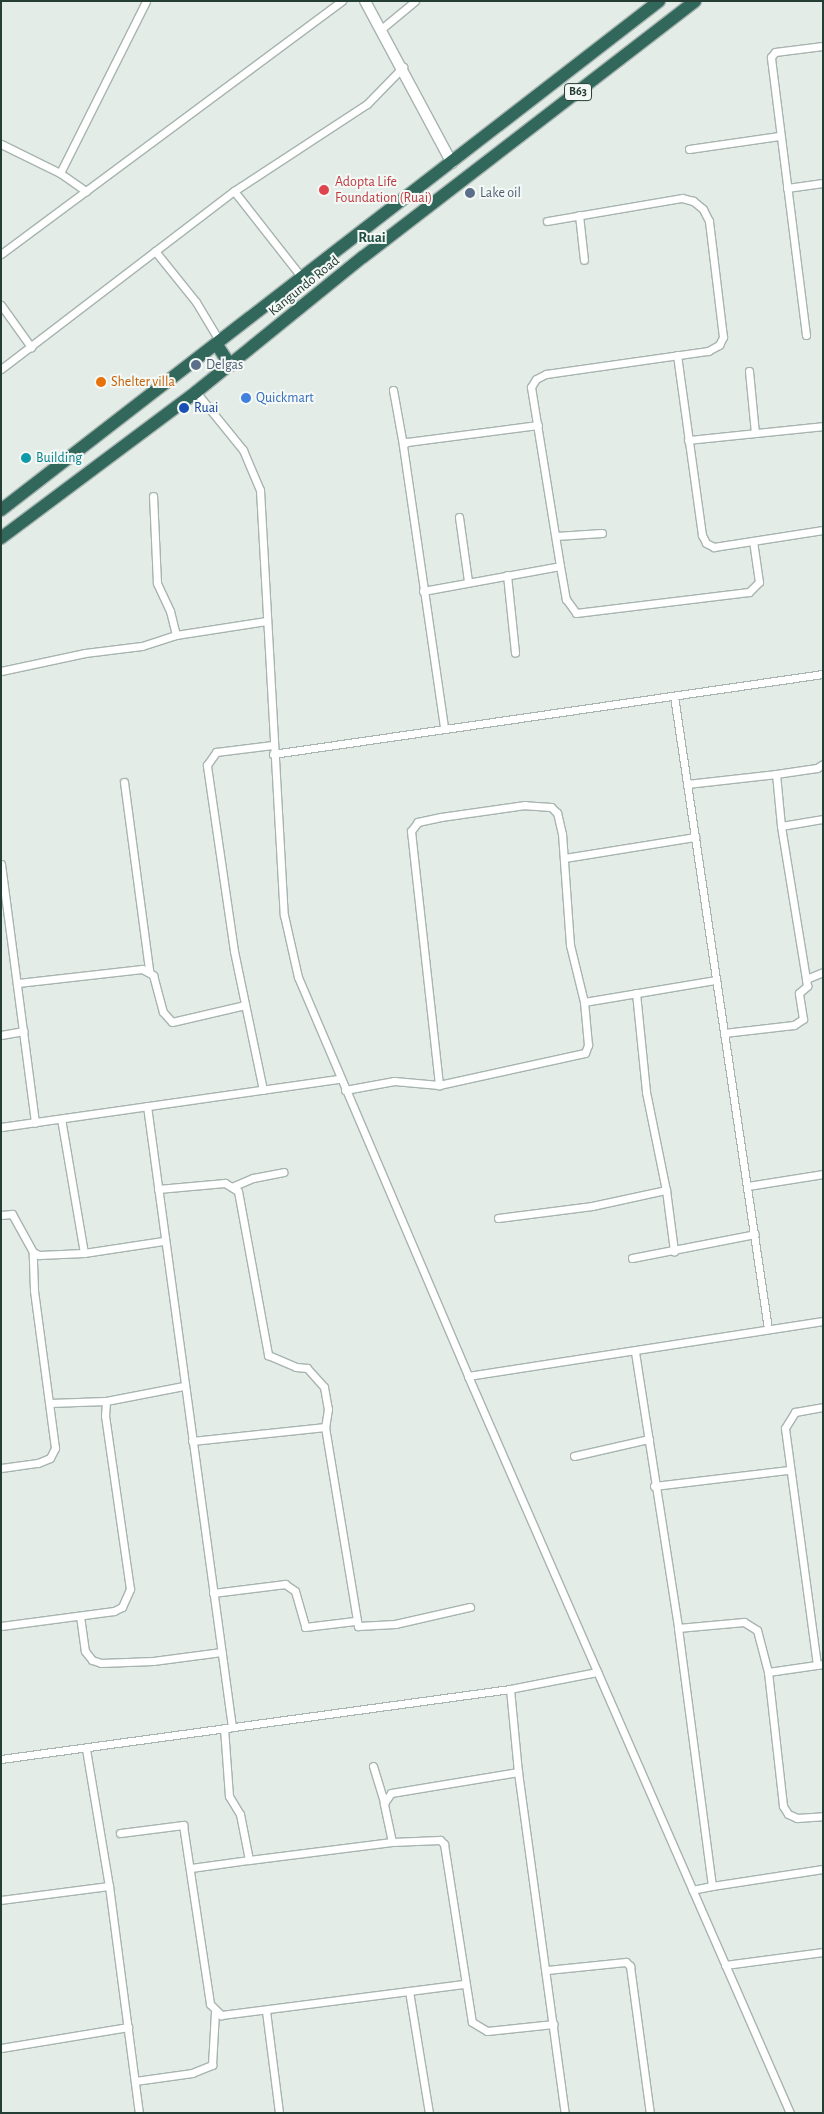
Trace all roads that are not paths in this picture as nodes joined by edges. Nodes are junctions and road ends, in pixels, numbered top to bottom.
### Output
1 (146, 1) edge
2 (342, 1) edge
3 (365, 1) edge
4 (415, 1) edge
5 (659, 1) edge
6 (695, 1) edge
7 (380, 30) junction
8 (823, 46) edge
9 (403, 67) junction
10 (779, 136) junction
11 (2, 148) edge
12 (689, 149) dead end
13 (452, 163) junction
14 (60, 173) junction
15 (823, 183) edge
16 (787, 188) junction
17 (86, 191) junction
18 (234, 191) junction
19 (579, 215) junction
20 (547, 220) dead end
21 (155, 252) junction
22 (1, 254) edge
23 (584, 260) dead end
24 (303, 279) junction
25 (1, 305) edge
26 (806, 335) dead end
27 (218, 344) junction
28 (31, 347) junction
29 (677, 355) junction
30 (230, 365) junction
31 (1, 369) edge
32 (749, 371) dead end
33 (394, 390) dead end
34 (196, 392) junction
35 (538, 425) junction
36 (823, 426) edge
37 (755, 433) junction
38 (688, 440) junction
39 (403, 446) junction
40 (153, 496) dead end
41 (1, 510) edge
42 (459, 517) dead end
43 (823, 530) edge
44 (602, 532) dead end
45 (556, 536) junction
46 (1, 538) edge
47 (753, 540) junction
48 (560, 566) junction
49 (507, 575) junction
50 (468, 581) junction
51 (423, 591) junction
52 (266, 621) junction
53 (176, 636) junction
54 (515, 653) dead end
55 (1, 671) edge
56 (823, 674) edge
57 (674, 696) junction
58 (444, 727) junction
59 (273, 745) junction
60 (274, 754) junction
61 (823, 764) edge
62 (776, 774) junction
63 (124, 782) dead end
64 (687, 784) junction
65 (823, 818) edge
66 (781, 826) junction
67 (695, 837) junction
68 (565, 858) junction
69 (1, 864) edge
70 (149, 970) junction
71 (823, 972) edge
72 (806, 979) junction
73 (716, 980) junction
74 (18, 983) junction
75 (636, 993) junction
76 (584, 1002) junction
77 (245, 1005) junction
78 (24, 1031) junction
79 (724, 1033) junction
80 (1, 1035) edge
81 (340, 1079) junction
82 (439, 1084) junction
83 (263, 1090) junction
84 (345, 1090) junction
85 (147, 1106) junction
86 (61, 1118) junction
87 (35, 1123) junction
88 (1, 1127) edge
89 (283, 1172) dead end
90 (823, 1174) edge
91 (234, 1186) junction
92 (748, 1186) junction
93 (158, 1189) junction
94 (666, 1190) junction
95 (1, 1215) edge
96 (498, 1218) dead end
97 (755, 1234) junction
98 (163, 1241) junction
99 (674, 1251) junction
100 (33, 1252) junction
101 (84, 1253) junction
102 (632, 1258) dead end
103 (823, 1321) edge
104 (768, 1329) junction
105 (635, 1352) junction
106 (468, 1376) junction
107 (184, 1386) junction
108 (106, 1401) junction
109 (50, 1402) junction
110 (823, 1407) edge
111 (325, 1427) junction
112 (649, 1438) junction
113 (192, 1441) junction
114 (574, 1456) dead end
115 (1, 1468) edge
116 (789, 1470) junction
117 (654, 1486) junction
118 (213, 1593) junction
119 (470, 1607) dead end
120 (80, 1616) junction
121 (355, 1621) junction
122 (1, 1626) edge
123 (678, 1628) junction
124 (221, 1652) junction
125 (820, 1665) edge
126 (597, 1672) junction
127 (768, 1672) junction
128 (510, 1690) junction
129 (228, 1727) junction
130 (86, 1749) junction
131 (1, 1759) edge
132 (373, 1766) dead end
133 (518, 1772) junction
134 (384, 1803) junction
135 (823, 1816) edge
136 (120, 1833) dead end
137 (392, 1842) junction
138 (249, 1860) junction
139 (191, 1868) junction
140 (823, 1869) edge
141 (109, 1886) junction
142 (712, 1886) junction
143 (692, 1890) junction
144 (1, 1900) edge
145 (823, 1952) edge
146 (725, 1966) junction
147 (547, 1970) junction
148 (464, 1984) junction
149 (409, 1991) junction
150 (266, 2011) junction
151 (215, 2012) junction
152 (554, 2024) junction
153 (128, 2027) junction
154 (1, 2048) edge
155 (135, 2081) junction
156 (139, 2113) edge
157 (279, 2113) edge
158 (428, 2113) edge
159 (565, 2113) edge
160 (650, 2113) edge
161 (790, 2113) edge

1 - 14 street
2 - 17 street
3 - 7 street
4 - 7 street
5 - 13 highway, Kangundo Road / B63
6 - 30 highway, Kangundo Road / B63
7 - 9 street
8 - 10 street
9 - 13 street
9 - 18 street
10 - 12 street
10 - 16 street
11 - 14 street
13 - 24 highway, Kangundo Road / B63
14 - 17 street
15 - 16 street
16 - 26 street
17 - 22 street
18 - 21 street
18 - 24 street
19 - 20 street
19 - 23 street
19 - 29 street
21 - 27 street
21 - 28 street
24 - 27 highway, Kangundo Road / B63
25 - 28 street
27 - 30 highway
27 - 41 highway, Kangundo Road / B63
28 - 31 street
29 - 35 street
29 - 38 street
30 - 34 highway, Kangundo Road / B63
32 - 37 street
33 - 39 street
34 - 46 highway, Kangundo Road / B63
34 - 52 street
35 - 39 street
35 - 45 street
36 - 37 street
37 - 38 street
38 - 47 street
39 - 51 street
40 - 53 street
42 - 50 street
43 - 47 street
44 - 45 street
45 - 48 street
47 - 48 street
48 - 49 street
49 - 50 street
49 - 54 street
50 - 51 street
51 - 58 street
52 - 53 street
52 - 59 street
53 - 55 street
56 - 57 street
57 - 58 street
57 - 64 street
58 - 60 street
59 - 60 street
59 - 77 street
60 - 81 street
61 - 62 street
62 - 64 street
62 - 66 street
63 - 70 street
64 - 67 street
65 - 66 street
66 - 72 street
67 - 68 street
67 - 73 street
68 - 76 street
68 - 82 street
69 - 74 street
70 - 74 street
70 - 77 street
71 - 72 street
72 - 79 street
73 - 75 street
73 - 79 street
74 - 78 street
75 - 76 street
75 - 94 street
76 - 82 street
77 - 83 street
78 - 80 street
78 - 87 street
79 - 92 street
81 - 83 street
81 - 84 street
82 - 84 street
83 - 85 street
84 - 106 street
85 - 86 street
85 - 93 street
86 - 87 street
86 - 101 street
87 - 88 street
89 - 91 street
90 - 92 street
91 - 93 street
91 - 111 street
92 - 97 street
93 - 98 street
94 - 96 street
94 - 99 street
95 - 100 street
97 - 99 street
97 - 104 street
98 - 101 street
98 - 107 street
99 - 102 street
100 - 101 street
100 - 109 street
103 - 104 street
104 - 105 street
105 - 106 street
105 - 112 street
106 - 126 street
107 - 108 street
107 - 113 street
108 - 109 street
108 - 120 street
109 - 115 street
110 - 116 street
111 - 113 street
111 - 121 street
112 - 114 street
112 - 117 street
113 - 118 street
116 - 117 street
116 - 125 street
117 - 123 street
118 - 121 street
118 - 124 street
119 - 121 street
120 - 122 street
120 - 124 street
123 - 127 street
123 - 142 street
124 - 129 street
125 - 127 street
126 - 128 street
126 - 143 street
127 - 135 street
128 - 129 street
128 - 133 street
129 - 130 street
129 - 138 street
130 - 131 street
130 - 141 street
132 - 134 street
133 - 134 street
133 - 147 street
134 - 137 street
136 - 139 street
137 - 138 street
137 - 148 street
138 - 139 street
139 - 151 street
140 - 142 street
141 - 144 street
141 - 153 street
142 - 143 street
143 - 146 street
145 - 146 street
146 - 161 street
147 - 152 street
147 - 160 street
148 - 149 street
148 - 152 street
149 - 150 street
149 - 158 street
150 - 151 street
150 - 157 street
151 - 155 street
152 - 159 street
153 - 154 street
153 - 155 street
155 - 156 street

